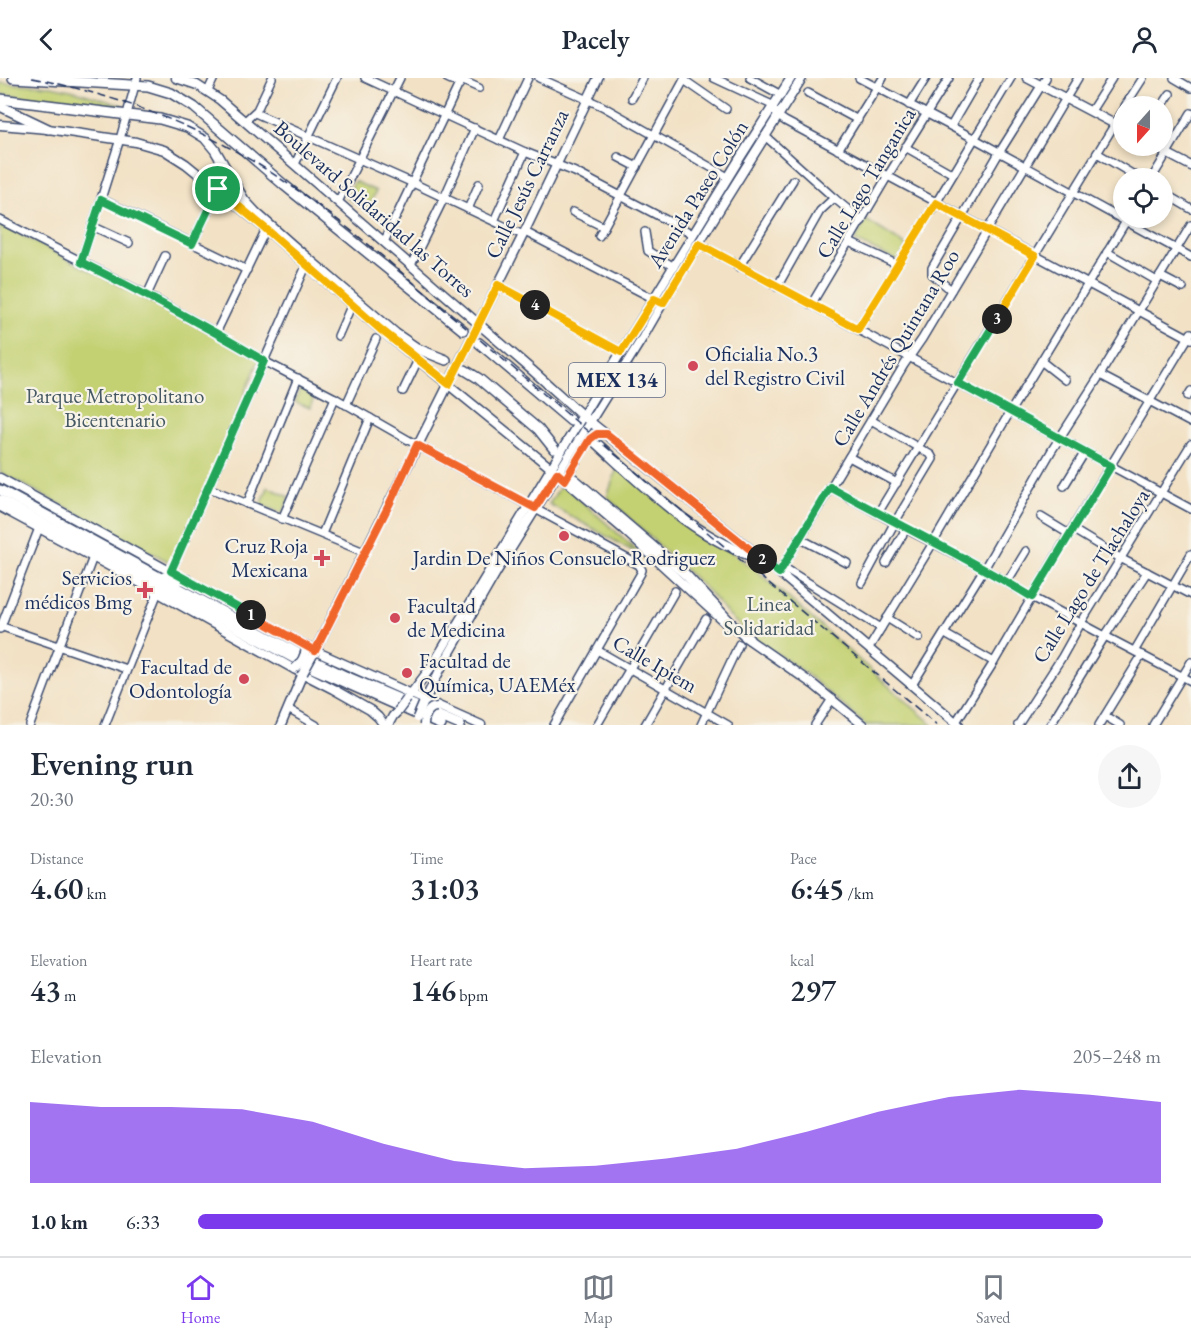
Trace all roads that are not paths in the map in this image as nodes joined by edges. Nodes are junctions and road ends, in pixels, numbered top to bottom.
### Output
1 (13, 78) edge
2 (177, 78) edge
3 (214, 78) edge
4 (272, 78) edge
5 (337, 78) edge
6 (366, 78) edge
7 (400, 78) edge
8 (447, 78) edge
9 (528, 78) edge
10 (539, 78) edge
11 (598, 78) edge
12 (644, 78) edge
13 (714, 78) edge
14 (750, 78) edge
15 (802, 78) edge
16 (859, 78) edge
17 (883, 78) edge
18 (926, 78) edge
19 (949, 78) edge
20 (979, 78) edge
21 (1011, 78) edge
22 (1027, 78) edge
23 (1078, 78) edge
24 (1112, 78) edge
25 (1143, 78) edge
26 (1174, 78) edge
27 (685, 79) edge
28 (789, 79) edge
29 (461, 80) edge
30 (136, 82) edge
31 (1044, 82) edge
32 (479, 88) dead end
33 (877, 88) junction
34 (1191, 88) edge
35 (208, 91) junction
36 (394, 91) junction
37 (808, 93) dead end
38 (781, 95) junction
39 (1132, 96) edge
40 (632, 98) dead end
41 (1066, 98) junction
42 (0, 99) edge
43 (588, 99) junction
44 (909, 105) junction
45 (0, 106) edge
46 (773, 107) junction
47 (726, 109) dead end
48 (1091, 111) junction
49 (255, 113) junction
50 (1191, 113) edge
51 (926, 114) junction
52 (446, 115) junction
53 (127, 116) junction
54 (778, 116) junction
55 (858, 120) junction
56 (245, 121) junction
57 (1189, 122) edge
58 (1113, 123) edge
59 (0, 125) edge
60 (951, 126) junction
61 (1113, 126) edge
62 (475, 128) junction
63 (48, 129) junction
64 (655, 136) junction
65 (765, 136) junction
66 (308, 137) junction
67 (975, 139) junction
68 (120, 140) junction
69 (499, 140) junction
70 (1173, 145) edge
71 (905, 147) junction
72 (838, 150) junction
73 (525, 152) junction
74 (999, 153) junction
75 (1096, 153) junction
76 (1173, 156) edge
77 (618, 157) dead end
78 (359, 160) junction
79 (744, 160) junction
80 (295, 164) junction
81 (557, 165) junction
82 (1025, 166) junction
83 (1191, 166) edge
84 (637, 167) junction
85 (1122, 168) edge
86 (953, 174) junction
87 (728, 177) junction
88 (888, 177) junction
89 (793, 180) dead end
90 (413, 183) junction
91 (479, 184) dead end
92 (218, 189) junction
93 (1073, 193) junction
94 (621, 196) junction
95 (444, 198) junction
96 (834, 198) junction
97 (1173, 198) edge
98 (101, 200) junction
99 (338, 202) junction
100 (936, 203) junction
101 (468, 209) junction
102 (1191, 209) edge
103 (573, 212) dead end
104 (1113, 213) edge
105 (961, 216) junction
106 (0, 220) edge
107 (494, 221) junction
108 (862, 221) junction
109 (1191, 225) edge
110 (92, 226) junction
111 (604, 227) junction
112 (1122, 228) edge
113 (1140, 228) edge
114 (266, 229) junction
115 (987, 230) junction
116 (645, 232) dead end
117 (689, 232) junction
118 (524, 233) junction
119 (599, 236) dead end
120 (384, 242) junction
121 (849, 242) junction
122 (129, 243) dead end
123 (192, 244) junction
124 (699, 244) junction
125 (1176, 250) junction
126 (1107, 252) junction
127 (165, 256) dead end
128 (1035, 256) junction
129 (1191, 257) edge
130 (81, 262) junction
131 (307, 264) junction
132 (898, 264) junction
133 (411, 265) junction
134 (674, 267) junction
135 (739, 267) junction
136 (247, 270) junction
137 (1159, 278) junction
138 (1088, 283) junction
139 (498, 285) junction
140 (777, 287) junction
141 (1184, 288) dead end
142 (951, 290) junction
143 (147, 295) junction
144 (658, 301) junction
145 (352, 304) junction
146 (811, 305) junction
147 (1139, 311) junction
148 (479, 324) junction
149 (858, 329) junction
150 (464, 330) dead end
151 (634, 332) junction
152 (216, 333) junction
153 (338, 336) dead end
154 (643, 337) junction
155 (1190, 337) edge
156 (376, 339) dead end
157 (479, 343) dead end
158 (621, 352) junction
159 (910, 357) junction
160 (418, 360) junction
161 (446, 360) dead end
162 (264, 361) junction
163 (1041, 361) junction
164 (465, 370) dead end
165 (1100, 375) junction
166 (298, 378) junction
167 (1065, 380) dead end
168 (958, 383) junction
169 (449, 384) junction
170 (403, 391) dead end
171 (335, 398) junction
172 (1150, 401) junction
173 (346, 405) junction
174 (1010, 411) junction
175 (370, 418) junction
176 (587, 419) junction
177 (872, 420) junction
178 (571, 421) dead end
179 (1191, 423) edge
180 (607, 434) junction
181 (1060, 438) junction
182 (595, 442) dead end
183 (1191, 444) edge
184 (417, 445) junction
185 (919, 448) junction
186 (554, 449) dead end
187 (1085, 452) junction
188 (849, 457) junction
189 (1111, 466) junction
190 (554, 471) junction
191 (569, 479) junction
192 (2, 481) edge
193 (897, 483) junction
194 (1064, 486) dead end
195 (830, 487) junction
196 (208, 488) junction
197 (0, 490) edge
198 (1161, 493) junction
199 (0, 500) edge
200 (247, 504) junction
201 (0, 507) edge
202 (532, 507) junction
203 (1191, 509) edge
204 (878, 513) junction
205 (1041, 517) dead end
206 (282, 519) junction
207 (895, 522) junction
208 (44, 523) junction
209 (906, 529) junction
210 (1071, 532) junction
211 (322, 534) junction
212 (800, 538) junction
213 (933, 543) junction
214 (1026, 551) dead end
215 (364, 552) junction
216 (1191, 554) edge
217 (93, 556) junction
218 (1120, 558) junction
219 (764, 560) junction
220 (847, 563) dead end
221 (886, 563) dead end
222 (984, 568) junction
223 (494, 569) junction
224 (781, 570) junction
225 (171, 571) junction
226 (1147, 572) junction
227 (138, 574) junction
228 (159, 576) junction
229 (187, 580) junction
230 (1007, 582) junction
231 (862, 584) dead end
232 (1173, 585) junction
233 (147, 586) junction
234 (675, 591) dead end
235 (158, 592) junction
236 (1191, 595) edge
237 (1032, 597) junction
238 (887, 618) junction
239 (706, 619) dead end
240 (1081, 622) junction
241 (0, 627) edge
242 (881, 628) junction
243 (945, 634) junction
244 (1105, 636) junction
245 (919, 638) dead end
246 (749, 639) joint
247 (739, 644) dead end
248 (306, 646) junction
249 (60, 647) junction
250 (869, 648) junction
251 (597, 650) junction
252 (315, 651) junction
253 (1138, 652) junction
254 (994, 662) junction
255 (1191, 662) edge
256 (126, 669) junction
257 (294, 669) junction
258 (630, 669) junction
259 (303, 674) junction
260 (1183, 676) junction
261 (1191, 681) edge
262 (912, 685) junction
263 (665, 689) junction
264 (409, 696) junction
265 (832, 699) junction
266 (424, 702) junction
267 (288, 709) junction
268 (707, 713) junction
269 (1104, 716) junction
270 (415, 721) edge
271 (958, 723) edge
272 (30, 725) edge
273 (105, 725) edge
274 (281, 725) edge
275 (316, 725) edge
276 (386, 725) edge
277 (424, 725) edge
278 (441, 725) edge
279 (460, 725) edge
280 (474, 725) edge
281 (481, 725) edge
282 (554, 725) edge
283 (597, 725) edge
284 (645, 725) edge
285 (701, 725) edge
286 (728, 725) edge
287 (815, 725) edge
288 (863, 725) edge
289 (1018, 725) edge
290 (1050, 725) edge
291 (1099, 725) edge
292 (1120, 725) edge
293 (1153, 725) edge

1 - 30 highway, Boulevard Solidaridad las Torres
2 - 35 main road, Boulevard Solidaridad las Torres
3 - 35 street
4 - 49 street
5 - 66 street
6 - 36 street
7 - 36 street
8 - 29 street
9 - 69 street
10 - 43 street
11 - 43 main road, Calle Jesús Carranza
12 - 40 street
13 - 46 street
14 - 38 street
15 - 54 main road, Avenida Paseo Colón / MEX 134
16 - 33 street
17 - 33 street
18 - 44 street
19 - 51 street, Calle Lago Tanganica
20 - 60 street
21 - 67 street
22 - 31 main road
23 - 41 street, Calle Andrés Quintana Roo
24 - 48 street
25 - 39 street
26 - 34 street
27 - 47 street
27 - 64 street
28 - 38 main road, Avenida Paseo Colón / MEX 134
29 - 32 street
29 - 52 street
30 - 53 street
30 - 150 highway, Boulevard Solidaridad las Torres
31 - 41 main road
31 - 74 street
33 - 44 street
33 - 55 street
35 - 56 main road, Boulevard Solidaridad las Torres
36 - 52 street
36 - 78 street
37 - 55 street
38 - 46 main road, Avenida Paseo Colón / MEX 134
41 - 48 main road
41 - 82 street, Calle Andrés Quintana Roo
42 - 53 highway
43 - 64 street
43 - 81 main road, Calle Jesús Carranza
44 - 51 street
45 - 63 highway
46 - 54 street
46 - 79 main road, Avenida Paseo Colón / MEX 134
48 - 58 main road
49 - 56 street
49 - 66 street
50 - 57 street
51 - 60 street
51 - 71 street, Calle Lago Tanganica
52 - 62 street
52 - 90 street
53 - 68 street
53 - 161 highway
54 - 65 main road, Avenida Paseo Colón / MEX 134
54 - 72 street
55 - 72 street
56 - 80 main road, Boulevard Solidaridad las Torres
57 - 70 street
59 - 63 main road
60 - 67 street
61 - 75 street
62 - 69 street
62 - 95 street
63 - 68 main road
64 - 84 street
64 - 87 street
65 - 79 main road, Avenida Paseo Colón / MEX 134
65 - 96 street
66 - 78 street
66 - 80 street
67 - 74 street
67 - 86 street
68 - 92 main road
68 - 98 street
69 - 73 street
71 - 86 street
71 - 88 street, Calle Lago Tanganica
72 - 88 street
73 - 81 street
73 - 107 street
74 - 82 street
74 - 105 street
75 - 85 street
75 - 93 street
76 - 83 main road
77 - 84 street
78 - 90 street
78 - 99 street
79 - 87 main road, Avenida Paseo Colón / MEX 134
79 - 124 main road, Avenida Paseo Colón / MEX 134
80 - 99 main road, Boulevard Solidaridad las Torres
81 - 94 street
81 - 118 main road, Calle Jesús Carranza
82 - 93 street
82 - 115 street, Calle Andrés Quintana Roo
84 - 94 street
86 - 100 street
87 - 117 main road, Avenida Paseo Colón / MEX 134
88 - 100 street
88 - 108 street, Calle Lago Tanganica
89 - 135 street
90 - 95 street
90 - 120 street
91 - 101 street
92 - 114 main road
92 - 123 street
93 - 104 street
93 - 128 street
94 - 111 street
94 - 117 street
95 - 101 street
95 - 133 street
96 - 108 street
96 - 140 street, Calle Lago Tanganica
97 - 102 street
98 - 110 street
98 - 123 street
99 - 120 main road, Boulevard Solidaridad las Torres
100 - 105 street
100 - 132 street
101 - 107 street
103 - 111 street
105 - 115 street
105 - 142 street
106 - 130 street
107 - 118 street
108 - 121 street, Calle Lago Tanganica
109 - 125 street
110 - 122 street
110 - 130 street
111 - 119 street
112 - 126 street
113 - 125 street
114 - 131 main road
114 - 136 street
115 - 128 street
115 - 142 street, Calle Andrés Quintana Roo
116 - 134 street
117 - 134 main road, Avenida Paseo Colón / MEX 134
118 - 139 main road, Calle Jesús Carranza
118 - 144 street
120 - 133 main road, Boulevard Solidaridad las Torres
121 - 132 street
121 - 146 street, Calle Lago Tanganica
123 - 136 street
124 - 135 street
124 - 144 main road, Avenida Paseo Colón / MEX 134
125 - 129 street
125 - 137 street
126 - 137 street
126 - 138 street
127 - 143 street
128 - 138 street
128 - 168 street
130 - 143 street
131 - 145 main road
131 - 162 street
132 - 149 street
133 - 148 main road, Boulevard Solidaridad las Torres
134 - 144 main road, Avenida Paseo Colón / MEX 134
135 - 140 street
136 - 152 street
137 - 141 street
137 - 147 street
138 - 147 street
138 - 163 street
139 - 148 main road, Calle Jesús Carranza
139 - 158 street
140 - 146 street
142 - 159 street, Calle Andrés Quintana Roo
143 - 152 street
144 - 151 main road, Avenida Paseo Colón / MEX 134
144 - 154 main road, Avenida Paseo Colón / MEX 134
145 - 153 street
145 - 160 main road
146 - 149 street
147 - 155 street
147 - 165 street
148 - 169 main road, Calle Jesús Carranza
148 - 176 main road, Boulevard Solidaridad las Torres
149 - 159 street
151 - 154 main road
151 - 158 main road, Avenida Paseo Colón / MEX 134
152 - 162 street
154 - 176 main road, Avenida Paseo Colón / MEX 134
155 - 172 street
156 - 173 street
157 - 178 highway
158 - 176 main road, Avenida Paseo Colón / MEX 134
159 - 168 street
159 - 177 street, Calle Andrés Quintana Roo
160 - 169 main road
160 - 170 street
162 - 166 street
162 - 196 street
163 - 167 street
163 - 174 street
164 - 186 highway
165 - 172 street
165 - 181 street
166 - 171 street
166 - 200 street
168 - 174 street
168 - 185 street
169 - 184 main road, Calle Jesús Carranza
169 - 190 main road
171 - 173 street
171 - 206 street
172 - 179 street
172 - 189 street
173 - 175 street
174 - 181 street
174 - 213 street
175 - 184 street
175 - 211 street
176 - 180 main road, Boulevard Solidaridad las Torres
176 - 190 main road, Avenida Paseo Colón / MEX 134
177 - 185 street
177 - 188 street, Calle Andrés Quintana Roo
180 - 191 main road
180 - 219 main road, Boulevard Solidaridad las Torres
181 - 187 street
181 - 222 street
182 - 219 highway, Boulevard Solidaridad las Torres
183 - 198 street, Calle Lago de Tlachaloya
184 - 202 street
184 - 215 main road, Calle Jesús Carranza
185 - 193 street
185 - 207 street
187 - 189 street
187 - 194 street
188 - 193 street
188 - 195 street, Calle Andrés Quintana Roo
189 - 198 street
189 - 210 street
190 - 191 main road
190 - 202 main road, Avenida Paseo Colón / MEX 134
191 - 246 highway
192 - 225 main road
193 - 204 street
195 - 204 street
195 - 212 street, Calle Andrés Quintana Roo
196 - 200 street
196 - 225 street
197 - 208 highway
198 - 203 street
198 - 218 street, Calle Lago de Tlachaloya
199 - 208 highway
200 - 206 street
201 - 208 main road
202 - 223 main road, Avenida Paseo Colón / MEX 134
202 - 251 street
204 - 207 street
205 - 210 street
206 - 211 street
207 - 209 street
207 - 231 street
208 - 217 main road
208 - 227 highway
208 - 228 highway
208 - 241 street
209 - 213 street
209 - 221 street
210 - 218 street
210 - 237 street
211 - 215 street
212 - 220 street
212 - 224 street, Calle Andrés Quintana Roo
213 - 222 street
213 - 238 street
214 - 230 street
215 - 252 main road, Calle Jesús Carranza
216 - 232 street
217 - 233 main road
217 - 249 street
218 - 226 street
218 - 240 street, Calle Lago de Tlachaloya
219 - 224 main road, Boulevard Solidaridad las Torres
222 - 230 street
222 - 243 street
223 - 264 main road, Avenida Paseo Colón / MEX 134
223 - 266 main road, Avenida Paseo Colón / MEX 134
224 - 242 street
224 - 250 main road, Boulevard Solidaridad las Torres
225 - 229 main road
226 - 232 street
226 - 244 street
227 - 233 highway
227 - 278 highway
228 - 229 highway
228 - 279 highway
229 - 248 main road
230 - 237 street
232 - 236 street
232 - 253 street
233 - 235 main road
234 - 258 street
235 - 256 street
235 - 257 main road
237 - 240 street
237 - 254 street
238 - 242 street
238 - 245 street
239 - 263 street
240 - 244 street
240 - 289 street, Calle Lago de Tlachaloya
241 - 249 street
242 - 250 street
243 - 254 street
243 - 262 street
244 - 253 street
244 - 290 street
246 - 265 main road
247 - 268 street
248 - 252 main road
248 - 257 main road, bridge
249 - 256 street
249 - 272 street
250 - 262 main road, Boulevard Solidaridad las Torres
251 - 258 street, Calle Ipiem
251 - 282 street
252 - 259 main road, Calle Jesús Carranza, bridge
252 - 264 main road
253 - 260 street
253 - 269 street
254 - 271 street
255 - 260 street
256 - 273 street
257 - 259 main road
258 - 263 street, Calle Ipiem
258 - 283 street
259 - 267 main road, Calle Jesús Carranza
259 - 276 main road
260 - 261 street
260 - 293 street
262 - 271 main road, Boulevard Solidaridad las Torres
263 - 268 street, Calle Ipiem
263 - 284 street
264 - 266 main road
264 - 276 main road, Avenida Paseo Colón, bridge
265 - 287 street
265 - 288 main road
266 - 270 main road, Avenida Paseo Colón, bridge
266 - 281 main road
267 - 274 main road, Calle Jesús Carranza
267 - 275 street
268 - 285 street
268 - 286 street, Calle Ipiem
269 - 291 street
269 - 292 street
277 - 280 main road, bridge

